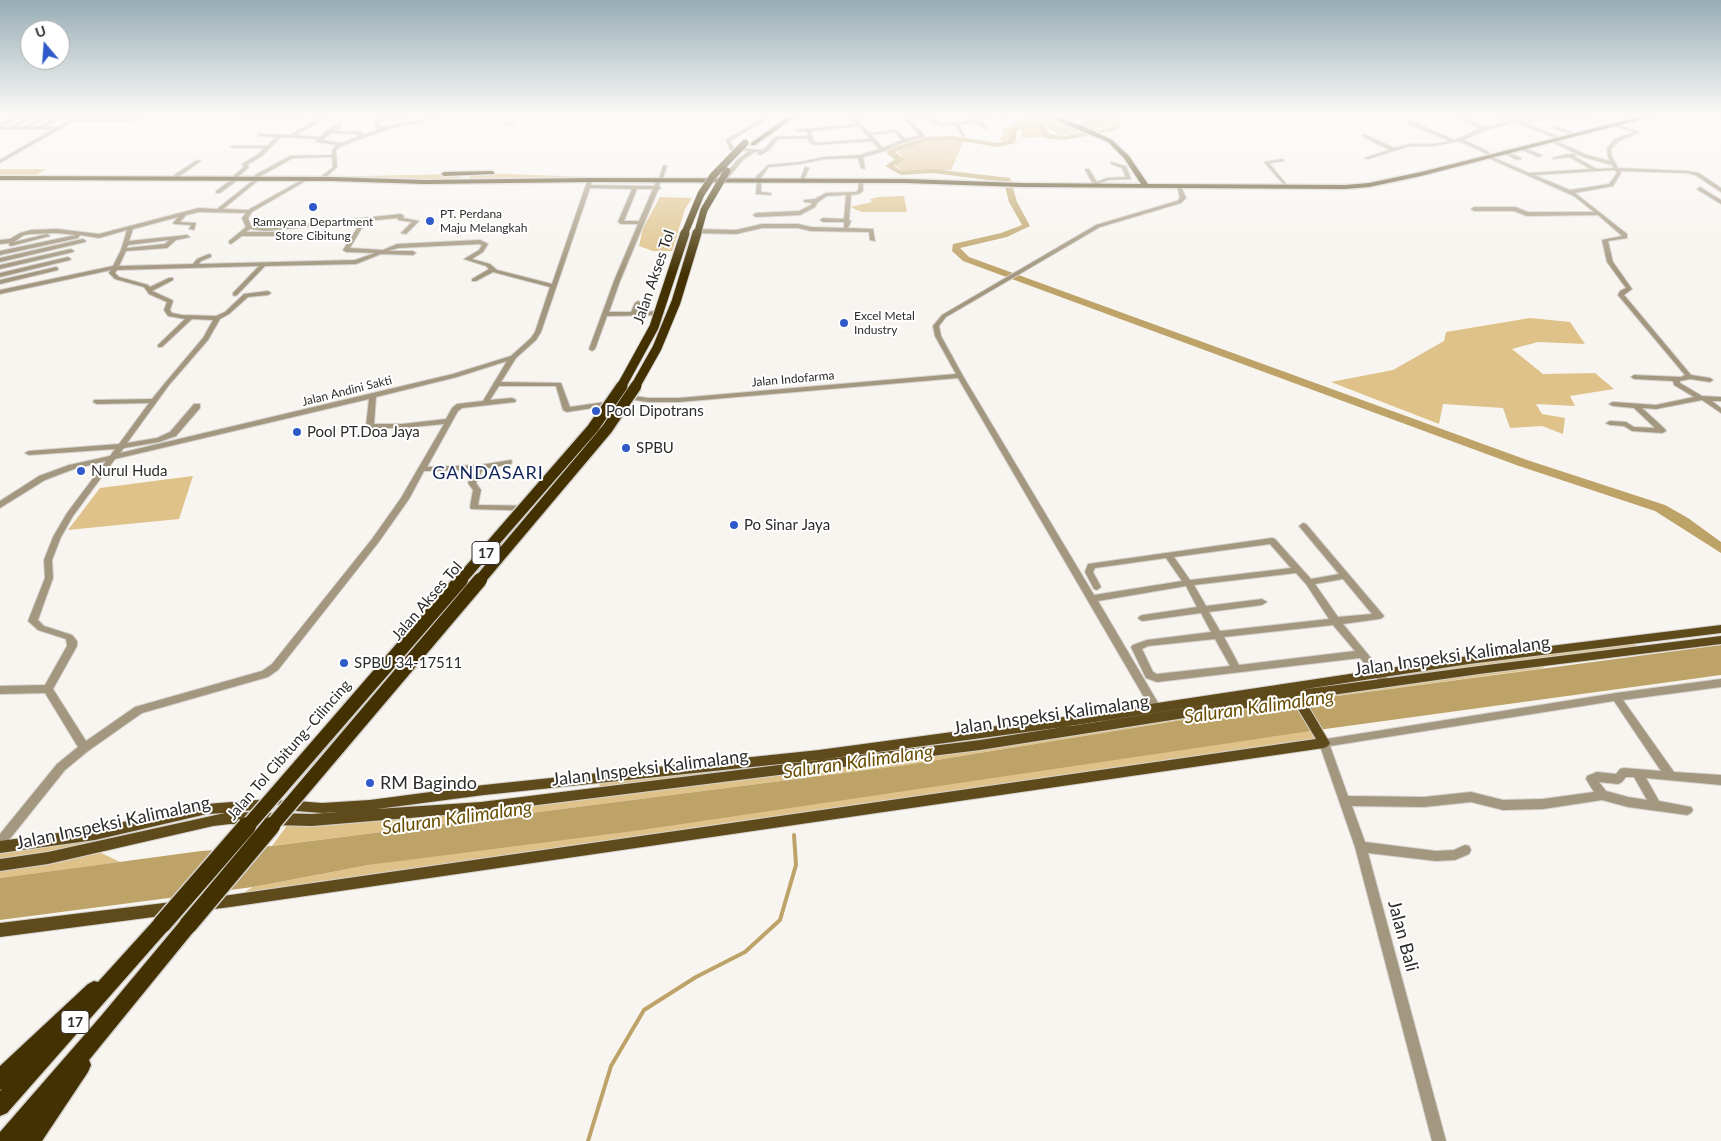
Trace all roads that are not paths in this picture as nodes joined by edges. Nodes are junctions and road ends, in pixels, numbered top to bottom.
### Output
1 (189, 167) edge
2 (247, 167) edge
3 (273, 167) edge
4 (336, 167) edge
5 (665, 167) edge
6 (726, 167) edge
7 (729, 167) edge
8 (731, 167) edge
9 (768, 167) edge
10 (1124, 167) edge
11 (1139, 167) edge
12 (1270, 167) edge
13 (1431, 167) edge
14 (1435, 167) edge
15 (1514, 167) edge
16 (1592, 167) edge
17 (1610, 167) edge
18 (1616, 167) edge
19 (1631, 167) edge
20 (806, 168) dead end
21 (1087, 170) dead end
22 (1598, 170) junction
23 (1142, 172) junction
24 (483, 173) junction
25 (455, 174) junction
26 (1530, 174) junction
27 (176, 176) junction
28 (324, 176) junction
29 (0, 177) edge
30 (132, 177) junction
31 (236, 177) junction
32 (257, 178) junction
33 (307, 179) junction
34 (802, 179) junction
35 (759, 180) junction
36 (834, 180) junction
37 (712, 181) junction
38 (861, 181) junction
39 (448, 182) junction
40 (473, 182) junction
41 (659, 182) junction
42 (738, 182) junction
43 (1710, 182) junction
44 (589, 183) junction
45 (999, 183) junction
46 (1099, 183) junction
47 (1721, 183) edge
48 (1021, 184) junction
49 (1148, 185) junction
50 (1182, 185) junction
51 (1285, 185) junction
52 (635, 187) junction
53 (1700, 189) dead end
54 (1721, 190) edge
55 (716, 191) junction
56 (218, 192) dead end
57 (1570, 192) junction
58 (769, 194) dead end
59 (849, 194) junction
60 (816, 200) junction
61 (806, 201) dead end
62 (1721, 202) edge
63 (1708, 203) dead end
64 (1474, 209) dead end
65 (218, 211) junction
66 (248, 212) junction
67 (1597, 214) junction
68 (183, 215) junction
69 (756, 215) dead end
70 (365, 218) junction
71 (823, 220) dead end
72 (176, 223) junction
73 (642, 223) junction
74 (130, 227) junction
75 (250, 227) junction
76 (170, 229) dead end
77 (192, 229) dead end
78 (696, 231) junction
79 (404, 232) dead end
80 (86, 234) junction
81 (241, 234) junction
82 (284, 234) dead end
83 (187, 237) dead end
84 (175, 238) junction
85 (873, 240) dead end
86 (83, 241) dead end
87 (231, 242) dead end
88 (0, 244) edge
89 (126, 246) junction
90 (71, 251) dead end
91 (380, 252) junction
92 (0, 253) edge
93 (413, 253) dead end
94 (280, 255) dead end
95 (209, 256) dead end
96 (68, 259) dead end
97 (0, 260) edge
98 (264, 264) junction
99 (272, 264) junction
100 (0, 267) edge
101 (196, 267) junction
102 (115, 268) junction
103 (56, 269) dead end
104 (492, 270) junction
105 (191, 274) dead end
106 (0, 275) edge
107 (171, 279) dead end
108 (474, 280) dead end
109 (0, 282) edge
110 (551, 285) junction
111 (149, 290) junction
112 (0, 292) edge
113 (268, 293) dead end
114 (235, 294) dead end
115 (638, 303) dead end
116 (634, 313) junction
117 (661, 313) junction
118 (606, 314) junction
119 (190, 318) junction
120 (217, 318) junction
121 (160, 346) dead end
122 (592, 349) dead end
123 (513, 357) junction
124 (960, 376) junction
125 (1634, 377) dead end
126 (1685, 378) junction
127 (1710, 380) dead end
128 (497, 384) junction
129 (378, 385) dead end
130 (382, 394) junction
131 (373, 396) junction
132 (628, 396) junction
133 (1702, 398) junction
134 (1721, 399) edge
135 (512, 400) dead end
136 (155, 401) junction
137 (97, 402) dead end
138 (485, 403) junction
139 (615, 403) junction
140 (1613, 404) dead end
141 (197, 406) dead end
142 (1636, 406) junction
143 (1721, 411) edge
144 (447, 421) junction
145 (1610, 423) dead end
146 (601, 427) junction
147 (120, 446) junction
148 (29, 453) dead end
149 (114, 457) junction
150 (508, 462) dead end
151 (480, 467) junction
152 (423, 469) junction
153 (0, 504) edge
154 (533, 509) junction
155 (1304, 526) dead end
156 (1169, 556) junction
157 (1298, 570) junction
158 (1345, 576) junction
159 (1309, 582) junction
160 (1188, 583) junction
161 (1097, 587) dead end
162 (1092, 599) junction
163 (1262, 602) dead end
164 (1202, 610) junction
165 (1143, 618) dead end
166 (1336, 622) junction
167 (1721, 629) edge
168 (1216, 635) junction
169 (1721, 640) edge
170 (1362, 654) junction
171 (1238, 669) junction
172 (1383, 679) junction
173 (1721, 683) edge
174 (48, 689) junction
175 (1, 690) edge
176 (1295, 695) junction
177 (1616, 697) junction
178 (1159, 712) junction
179 (1323, 740) junction
180 (84, 748) junction
181 (819, 760) junction
182 (1637, 773) junction
183 (1670, 775) junction
184 (600, 779) junction
185 (1721, 780) edge
186 (599, 793) junction
187 (1602, 795) junction
188 (1346, 801) junction
189 (277, 804) junction
190 (1656, 806) junction
191 (1687, 810) dead end
192 (265, 819) junction
193 (253, 832) junction
194 (95, 834) junction
195 (0, 842) edge
196 (0, 847) edge
197 (1361, 847) junction
198 (90, 848) junction
199 (1465, 850) dead end
200 (0, 865) edge
201 (190, 903) junction
202 (0, 930) edge
203 (156, 931) junction
204 (108, 1023) junction
205 (0, 1080) edge
206 (0, 1106) edge
207 (6, 1141) edge
208 (30, 1141) edge
209 (1439, 1141) edge

1 - 27 street
2 - 31 street
3 - 32 street
4 - 28 street
5 - 41 street
6 - 203 highway, Jalan Tol Cibitung–Cilincing / 17, bridge
7 - 204 highway, Jalan Tol Cibitung–Cilincing / 17, bridge
8 - 37 street
9 - 35 street
10 - 46 street
11 - 23 highway
12 - 51 street
13 - 51 highway
14 - 50 highway
15 - 26 street
16 - 22 street
17 - 22 street
18 - 57 street
19 - 43 street
20 - 34 street
21 - 46 street
22 - 26 street
23 - 46 highway
23 - 49 highway
23 - 50 highway
24 - 25 highway
24 - 40 highway
24 - 41 highway
25 - 28 highway
25 - 39 highway
26 - 57 street
27 - 30 highway
27 - 31 highway
28 - 32 highway
29 - 30 highway
30 - 31 highway
31 - 32 highway
31 - 33 highway
31 - 56 street
32 - 65 street
33 - 39 highway
33 - 66 street
34 - 35 highway
34 - 36 highway
35 - 36 highway
35 - 37 highway
35 - 42 highway
35 - 58 street
36 - 38 highway
36 - 45 highway
37 - 41 highway
37 - 41 highway
37 - 42 highway
37 - 55 main road, Jalan Akses Tol
37 - 117 main road, Jalan Akses Tol
38 - 45 highway
38 - 59 street
39 - 40 highway
40 - 44 highway
41 - 44 highway
41 - 52 street
41 - 73 street
42 - 55 highway
43 - 47 street
43 - 54 street
44 - 52 street
44 - 110 street, Jalan Andini Sakti
45 - 48 highway
46 - 48 highway
46 - 49 highway
48 - 49 highway
49 - 50 highway
50 - 51 highway
50 - 124 street
52 - 73 street
53 - 62 street
55 - 78 main road, Jalan Akses Tol
57 - 67 street
59 - 60 street
59 - 71 street
60 - 61 street
60 - 69 street
62 - 63 street
64 - 67 street
65 - 66 street
65 - 68 street
66 - 75 street
67 - 126 street
68 - 72 street
68 - 74 street
70 - 75 street
70 - 79 street
70 - 91 street
72 - 76 street
72 - 77 street
73 - 118 street
74 - 80 street
74 - 89 street
75 - 81 street
78 - 85 street
78 - 132 main road, Jalan Akses Tol
80 - 88 street
80 - 92 street
81 - 82 street
81 - 87 street
83 - 84 street
84 - 89 street
84 - 89 street
86 - 97 street
89 - 102 street
90 - 100 street
91 - 93 street
91 - 99 street
91 - 104 street
94 - 99 street
95 - 101 street
96 - 106 street
98 - 99 street
98 - 101 street
98 - 114 street
101 - 102 street
101 - 105 street
102 - 111 street
102 - 112 street
103 - 109 street
104 - 108 street
104 - 110 street
107 - 111 street
110 - 123 street, Jalan Andini Sakti
111 - 119 street
113 - 120 street
115 - 116 street
116 - 117 street
116 - 118 street
117 - 139 main road, Jalan Akses Tol
118 - 122 street
119 - 120 street
119 - 121 street
120 - 136 street
123 - 128 street
123 - 130 street, Jalan Andini Sakti
124 - 132 street, Jalan Indofarma
124 - 162 street
125 - 126 street
126 - 127 street
126 - 133 street
128 - 138 street
128 - 139 street
129 - 130 street
130 - 131 street, Jalan Andini Sakti
131 - 144 street
131 - 149 street, Jalan Andini Sakti
132 - 146 main road, Jalan Akses Tol
133 - 134 street
133 - 142 street
133 - 143 street
135 - 138 street
136 - 137 street
136 - 147 street
138 - 144 street
139 - 146 main road, Jalan Akses Tol
140 - 142 street
141 - 147 street
142 - 145 street
144 - 152 street
146 - 154 main road, Jalan Akses Tol
147 - 148 street
147 - 149 street
149 - 153 street, Jalan Andini Sakti
149 - 174 street
150 - 151 street
151 - 152 street
151 - 154 street
152 - 180 street
154 - 189 main road, Jalan Akses Tol
155 - 158 street
156 - 157 street
156 - 160 street
156 - 161 street
157 - 159 street
157 - 160 street
158 - 159 street
158 - 166 street
159 - 166 street
160 - 162 street
160 - 164 street
162 - 178 street
163 - 164 street
164 - 165 street
164 - 168 street
166 - 168 street
166 - 170 street
167 - 172 main road, Jalan Inspeksi Kalimalang
168 - 171 street
168 - 171 street
169 - 172 main road, Jalan Inspeksi Kalimalang
170 - 171 street
170 - 172 street
172 - 176 main road, Jalan Inspeksi Kalimalang
173 - 177 street
174 - 175 street
174 - 180 street
176 - 178 main road, Jalan Inspeksi Kalimalang
176 - 179 main road
177 - 179 street
177 - 183 street
178 - 181 main road, Jalan Inspeksi Kalimalang
179 - 188 street, Jalan Bali
179 - 201 main road
180 - 195 street
181 - 184 main road, Jalan Inspeksi Kalimalang
181 - 186 main road, Jalan Inspeksi Kalimalang
182 - 183 street
182 - 187 street
182 - 190 street
183 - 185 street
184 - 186 main road
184 - 189 main road, Jalan Inspeksi Kalimalang
186 - 192 main road, Jalan Inspeksi Kalimalang
187 - 188 street
187 - 190 street
188 - 197 street, Jalan Bali
189 - 192 main road, Jalan Akses Tol
189 - 194 main road, Jalan Inspeksi Kalimalang
190 - 191 street
192 - 193 main road, Jalan Akses Tol
192 - 198 main road, Jalan Inspeksi Kalimalang
193 - 201 main road, Jalan Akses Tol, bridge
193 - 201 main road, Jalan Akses Tol
194 - 196 main road, Jalan Inspeksi Kalimalang
194 - 198 main road
197 - 199 street
197 - 209 street, Jalan Bali
198 - 200 main road, Jalan Inspeksi Kalimalang
201 - 202 main road
203 - 205 highway
203 - 206 highway, Jalan Tol Cibitung–Cilincing / 17
204 - 207 highway, 17
204 - 208 highway

